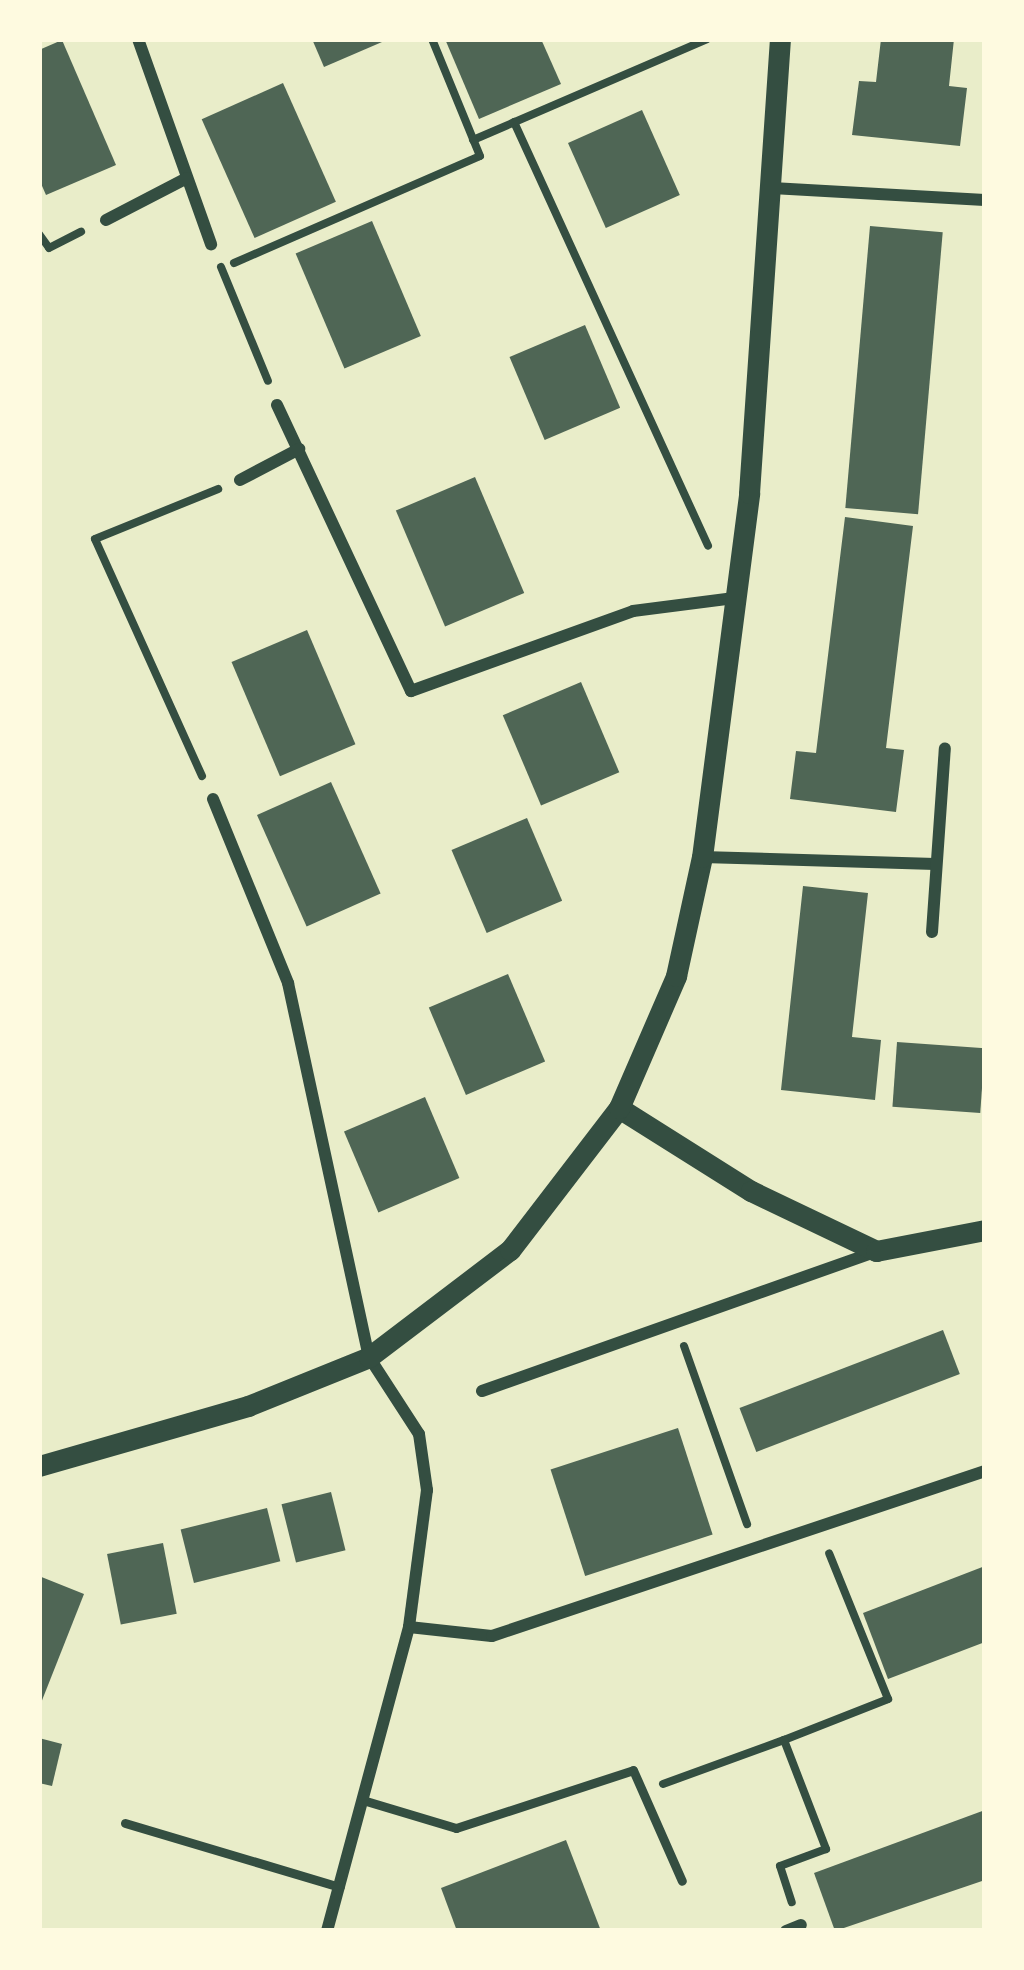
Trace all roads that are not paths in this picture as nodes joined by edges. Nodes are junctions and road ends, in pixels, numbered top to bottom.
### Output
1 (138, 39) edge
2 (780, 39) edge
3 (187, 178) junction
4 (772, 188) junction
5 (985, 200) edge
6 (106, 220) road end
7 (211, 244) road end
8 (278, 405) road end
9 (298, 449) junction
10 (240, 479) road end
11 (734, 598) junction
12 (945, 748) dead end
13 (213, 799) road end
14 (702, 857) junction
15 (935, 864) junction
16 (932, 932) dead end
17 (619, 1108) junction
18 (985, 1230) edge
19 (876, 1252) junction
20 (369, 1357) junction
21 (482, 1391) dead end
22 (39, 1466) edge
23 (985, 1471) edge
24 (410, 1627) junction
25 (366, 1801) junction
26 (125, 1823) dead end
27 (682, 1880) dead end
28 (340, 1887) junction
29 (801, 1925) road end
30 (327, 1931) edge
31 (786, 1931) edge

1 - 3 street
2 - 4 street
3 - 6 street
3 - 7 street
4 - 5 street
4 - 11 street
8 - 9 street
9 - 10 street
9 - 11 street
11 - 14 street
12 - 15 street
13 - 20 street
14 - 15 street
14 - 17 street
15 - 16 street
17 - 19 street
17 - 20 street
18 - 19 street
19 - 21 street
20 - 22 street
20 - 24 street
23 - 24 street
24 - 25 street
25 - 27 lane
25 - 28 street
26 - 28 lane
28 - 30 street
29 - 31 street

